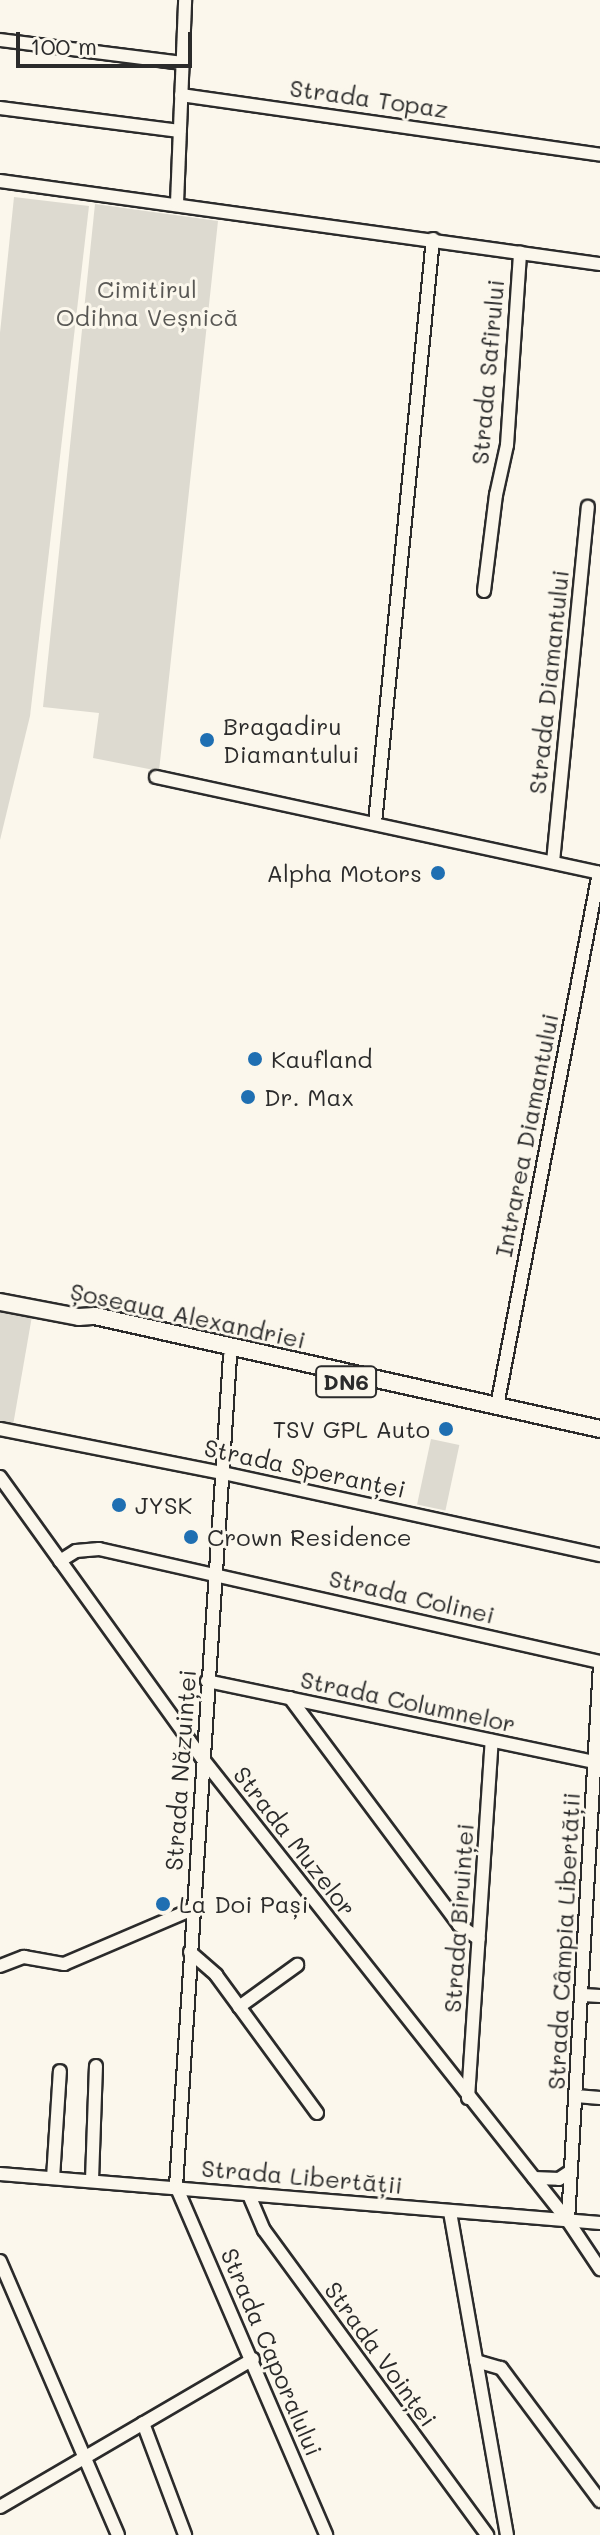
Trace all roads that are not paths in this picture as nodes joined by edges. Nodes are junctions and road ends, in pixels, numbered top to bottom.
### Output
1 (185, 0) edge
2 (0, 40) edge
3 (183, 63) junction
4 (181, 95) junction
5 (0, 108) edge
6 (180, 131) junction
7 (600, 155) edge
8 (0, 181) edge
9 (177, 203) junction
10 (433, 239) junction
11 (520, 252) junction
12 (600, 264) edge
13 (588, 507) dead end
14 (484, 591) dead end
15 (156, 777) dead end
16 (375, 823) junction
17 (553, 862) junction
18 (599, 873) edge
19 (0, 1294) edge
20 (0, 1302) edge
21 (0, 1311) edge
22 (95, 1316) junction
23 (230, 1356) junction
24 (497, 1406) junction
25 (0, 1429) edge
26 (600, 1429) edge
27 (600, 1439) edge
28 (223, 1473) junction
29 (0, 1477) edge
30 (600, 1555) edge
31 (60, 1561) junction
32 (214, 1573) junction
33 (600, 1663) edge
34 (207, 1681) junction
35 (290, 1698) junction
36 (492, 1741) junction
37 (202, 1758) junction
38 (598, 1763) edge
39 (594, 1896) edge
40 (193, 1909) junction
41 (479, 1939) junction
42 (190, 1952) junction
43 (297, 1965) dead end
44 (0, 1966) edge
45 (583, 1995) junction
46 (600, 1996) edge
47 (239, 2007) junction
48 (96, 2066) dead end
49 (60, 2071) dead end
50 (576, 2096) junction
51 (468, 2098) junction
52 (600, 2098) edge
53 (317, 2113) dead end
54 (571, 2171) junction
55 (0, 2174) edge
56 (53, 2178) junction
57 (534, 2178) junction
58 (92, 2180) junction
59 (176, 2186) junction
60 (249, 2195) junction
61 (450, 2212) junction
62 (568, 2221) junction
63 (600, 2223) edge
64 (0, 2261) edge
65 (600, 2269) edge
66 (5, 2288) edge
67 (253, 2359) junction
68 (476, 2361) junction
69 (143, 2423) junction
70 (85, 2458) junction
71 (600, 2501) edge
72 (0, 2507) edge
73 (118, 2535) edge
74 (185, 2535) edge
75 (326, 2535) edge
76 (487, 2535) edge
77 (507, 2535) edge

1 - 3 street
2 - 3 street
3 - 4 street
4 - 6 street
4 - 7 street, Strada Topaz
5 - 6 street
6 - 9 street
8 - 9 street, Strada Safirului
9 - 10 street, Strada Safirului
10 - 11 street, Strada Safirului
10 - 16 street
11 - 12 street, Strada Safirului
11 - 14 street, Strada Safirului
13 - 17 street, Strada Diamantului
15 - 16 street
16 - 17 street
17 - 18 street
18 - 24 street, Intrarea Diamantului
19 - 22 main road, DN6
20 - 22 main road, Șoseaua Alexandriei / DN6
21 - 23 main road, Șoseaua Alexandriei / DN6
22 - 24 main road, Șoseaua Alexandriei / DN6
23 - 27 main road, Șoseaua Alexandriei / DN6
23 - 28 street, Strada Năzuinței
24 - 26 main road, Șoseaua Alexandriei / DN6
25 - 28 street, Strada Speranței
28 - 30 street, Strada Speranței
28 - 32 street, Strada Năzuinței
29 - 31 street, Strada Muzelor
31 - 32 street, Strada Colinei
31 - 37 street, Strada Muzelor
32 - 33 street, Strada Colinei
32 - 34 street, Strada Năzuinței
33 - 38 street, Strada Câmpia Libertății
34 - 35 street, Strada Columnelor
34 - 37 street, Strada Năzuinței
35 - 36 street, Strada Columnelor
35 - 41 street
36 - 38 street, Strada Columnelor
36 - 41 street, Strada Biruinței
37 - 40 street, Strada Năzuinței
37 - 51 street, Strada Muzelor
38 - 39 street, Strada Câmpia Libertății
39 - 45 street, Strada Câmpia Libertății
40 - 42 street, Strada Năzuinței
40 - 44 street
41 - 51 street, Strada Biruinței
42 - 47 street
42 - 59 street, Strada Năzuinței
43 - 47 street
45 - 46 street
45 - 50 street, Strada Câmpia Libertății
47 - 53 street
48 - 58 street
49 - 56 street
50 - 52 street
50 - 54 street, Strada Câmpia Libertății
51 - 57 street, Strada Muzelor
54 - 57 street
54 - 62 street, Strada Câmpia Libertății
55 - 56 street, Strada Libertății
56 - 58 street, Strada Libertății
57 - 62 street, Strada Muzelor
58 - 59 street, Strada Libertății
59 - 60 street, Strada Libertății
59 - 67 street, Strada Caporalului
60 - 61 street, Strada Libertății
60 - 76 street, Strada Voinței
61 - 62 street, Strada Libertății
61 - 68 street
62 - 63 street, Strada Libertății
62 - 65 street, Strada Muzelor
64 - 66 street
66 - 70 street
67 - 69 street
67 - 75 street, Strada Caporalului
68 - 71 street
68 - 77 street
69 - 70 street
69 - 74 street
70 - 72 street
70 - 73 street

